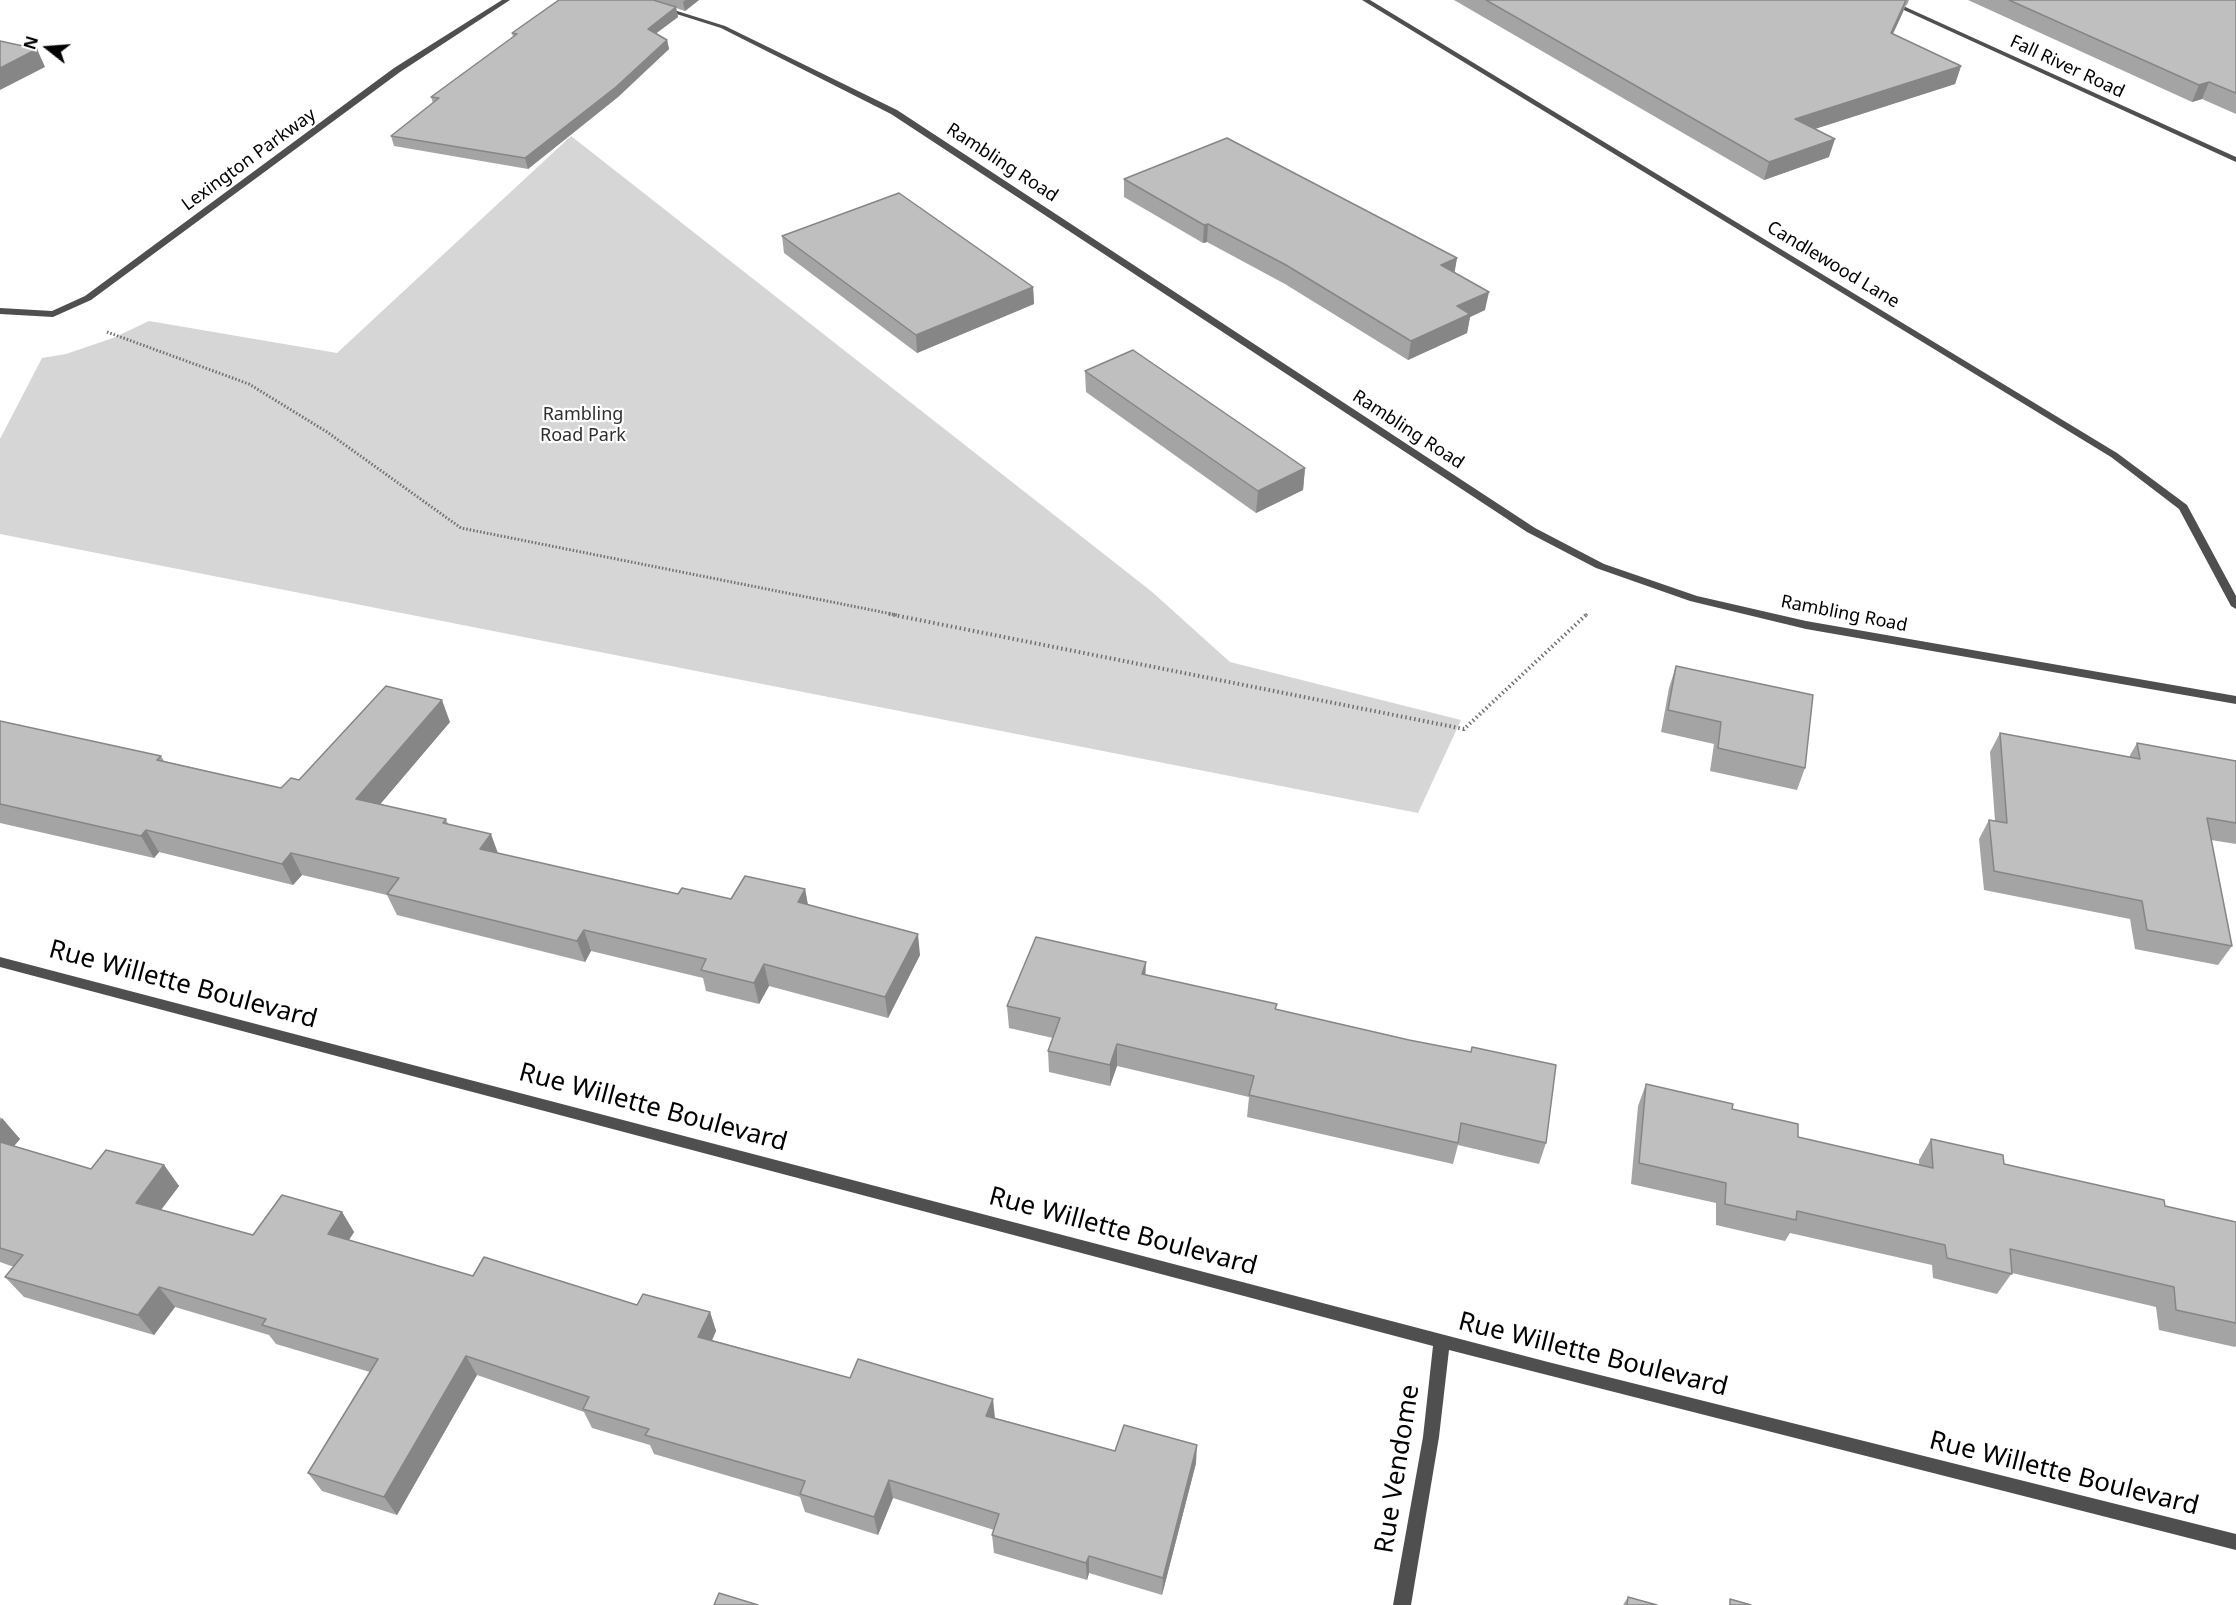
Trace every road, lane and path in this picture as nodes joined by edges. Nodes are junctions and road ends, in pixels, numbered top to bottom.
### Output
1 (507, 0) edge
2 (635, 0) edge
3 (1365, 0) edge
4 (1885, 0) edge
5 (2236, 160) edge
6 (0, 311) edge
7 (108, 332) dead end
8 (2236, 606) edge
9 (1588, 613) dead end
10 (2236, 700) edge
11 (0, 962) edge
12 (1442, 1340) junction
13 (2236, 1542) edge
14 (1402, 1605) edge

1 - 6 street, Lexington Parkway
2 - 10 street, Rambling Road
3 - 8 street, Candlewood Lane
4 - 5 street, Fall River Road
7 - 9 path
11 - 12 street, Rue Willette Boulevard
12 - 13 street, Rue Willette Boulevard
12 - 14 street, Rue Vendome

